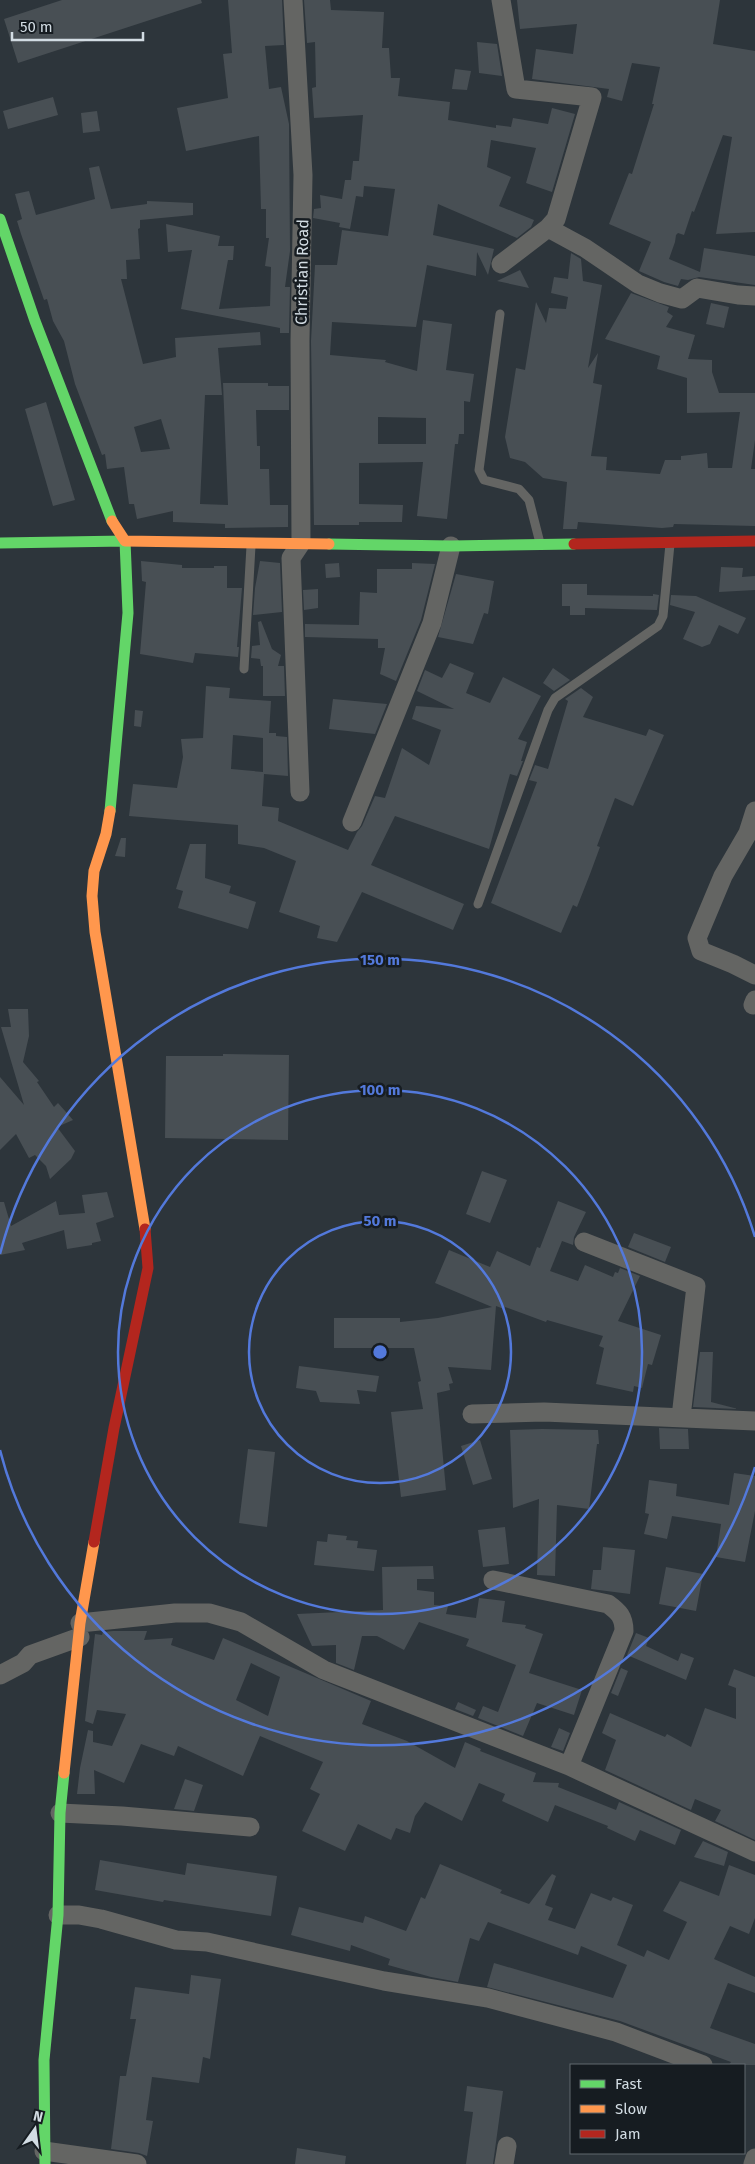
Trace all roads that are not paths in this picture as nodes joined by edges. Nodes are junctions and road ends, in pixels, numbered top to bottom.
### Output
1 (293, 0) edge
2 (501, 0) edge
3 (0, 219) edge
4 (548, 228) junction
5 (501, 264) dead end
6 (755, 296) edge
7 (500, 314) dead end
8 (125, 541) junction
9 (755, 541) edge
10 (251, 543) junction
11 (301, 543) junction
12 (0, 544) edge
13 (670, 544) junction
14 (540, 545) junction
15 (451, 546) junction
16 (244, 669) dead end
17 (300, 792) dead end
18 (755, 811) edge
19 (352, 822) dead end
20 (478, 904) dead end
21 (755, 975) edge
22 (584, 1242) dead end
23 (472, 1414) dead end
24 (681, 1417) junction
25 (755, 1421) edge
26 (493, 1580) dead end
27 (80, 1630) junction
28 (0, 1675) edge
29 (569, 1766) junction
30 (60, 1813) junction
31 (250, 1826) dead end
32 (755, 1852) edge
33 (58, 1916) junction
34 (700, 2064) edge
35 (44, 2158) edge
36 (755, 2158) edge
37 (137, 2164) edge
38 (753, 2164) edge

1 - 11 street, Christian Road
2 - 4 street
3 - 8 street
4 - 5 street
4 - 6 street
7 - 14 lane
8 - 10 street
8 - 12 street
8 - 27 street
9 - 13 street
10 - 11 street
10 - 16 lane
11 - 15 street
11 - 17 street
13 - 14 street
13 - 20 lane
14 - 15 street
15 - 19 street
18 - 21 street
22 - 24 street
23 - 24 street
24 - 25 street
26 - 29 street
27 - 28 street
27 - 29 street
27 - 30 street
29 - 32 street
30 - 31 street
30 - 33 street
33 - 34 street
33 - 35 street
35 - 37 street
36 - 38 street

